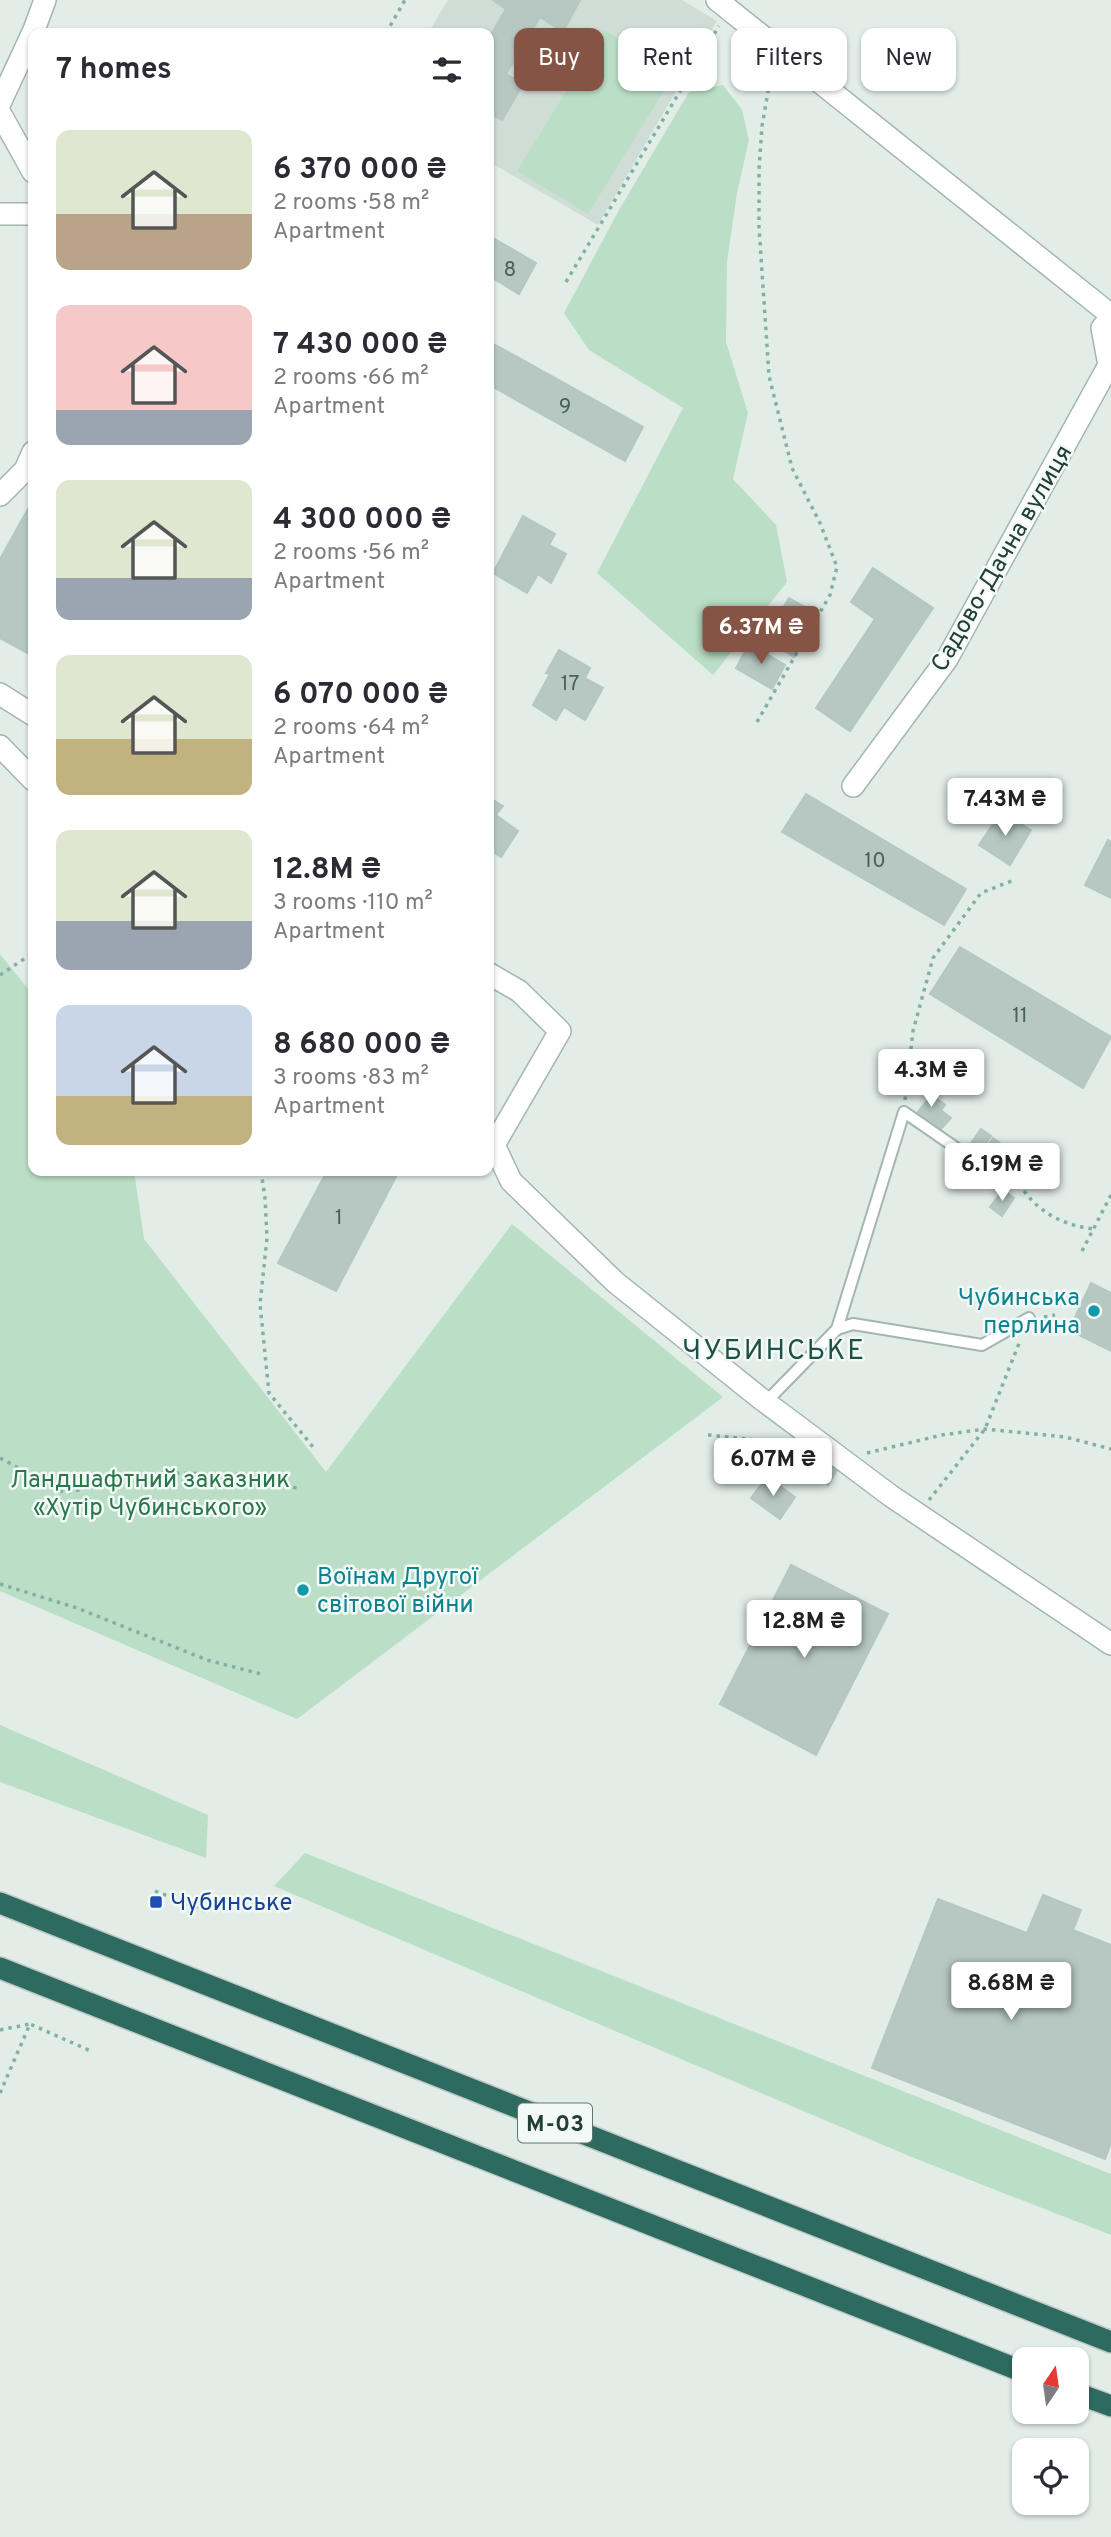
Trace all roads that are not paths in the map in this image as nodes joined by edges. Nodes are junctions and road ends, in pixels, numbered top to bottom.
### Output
1 (45, 0) edge
2 (723, 5) edge
3 (35, 28) edge
4 (28, 43) edge
5 (0, 103) edge
6 (0, 113) edge
7 (28, 163) edge
8 (0, 214) edge
9 (28, 214) edge
10 (1111, 317) edge
11 (28, 463) edge
12 (0, 495) edge
13 (0, 694) edge
14 (28, 712) edge
15 (0, 746) edge
16 (28, 775) edge
17 (853, 786) dead end
18 (494, 976) edge
19 (494, 1145) edge
20 (494, 1145) edge
21 (1017, 1181) road end
22 (1029, 1318) road end
23 (836, 1329) junction
24 (766, 1402) junction
25 (1111, 1644) edge
26 (0, 1903) edge
27 (0, 1968) edge
28 (1111, 2342) edge
29 (1012, 2367) edge
30 (1089, 2398) edge
31 (1111, 2406) edge

1 - 3 street
2 - 10 street, Садово-Дачна вулиця
4 - 5 street
6 - 7 street
8 - 9 street
10 - 17 street, Садово-Дачна вулиця
11 - 12 street
13 - 14 street
15 - 16 street
18 - 19 street
20 - 24 street
21 - 23 lane
22 - 23 lane
23 - 24 lane
24 - 25 street
26 - 28 highway, М-03
27 - 29 highway, М-03
30 - 31 highway

